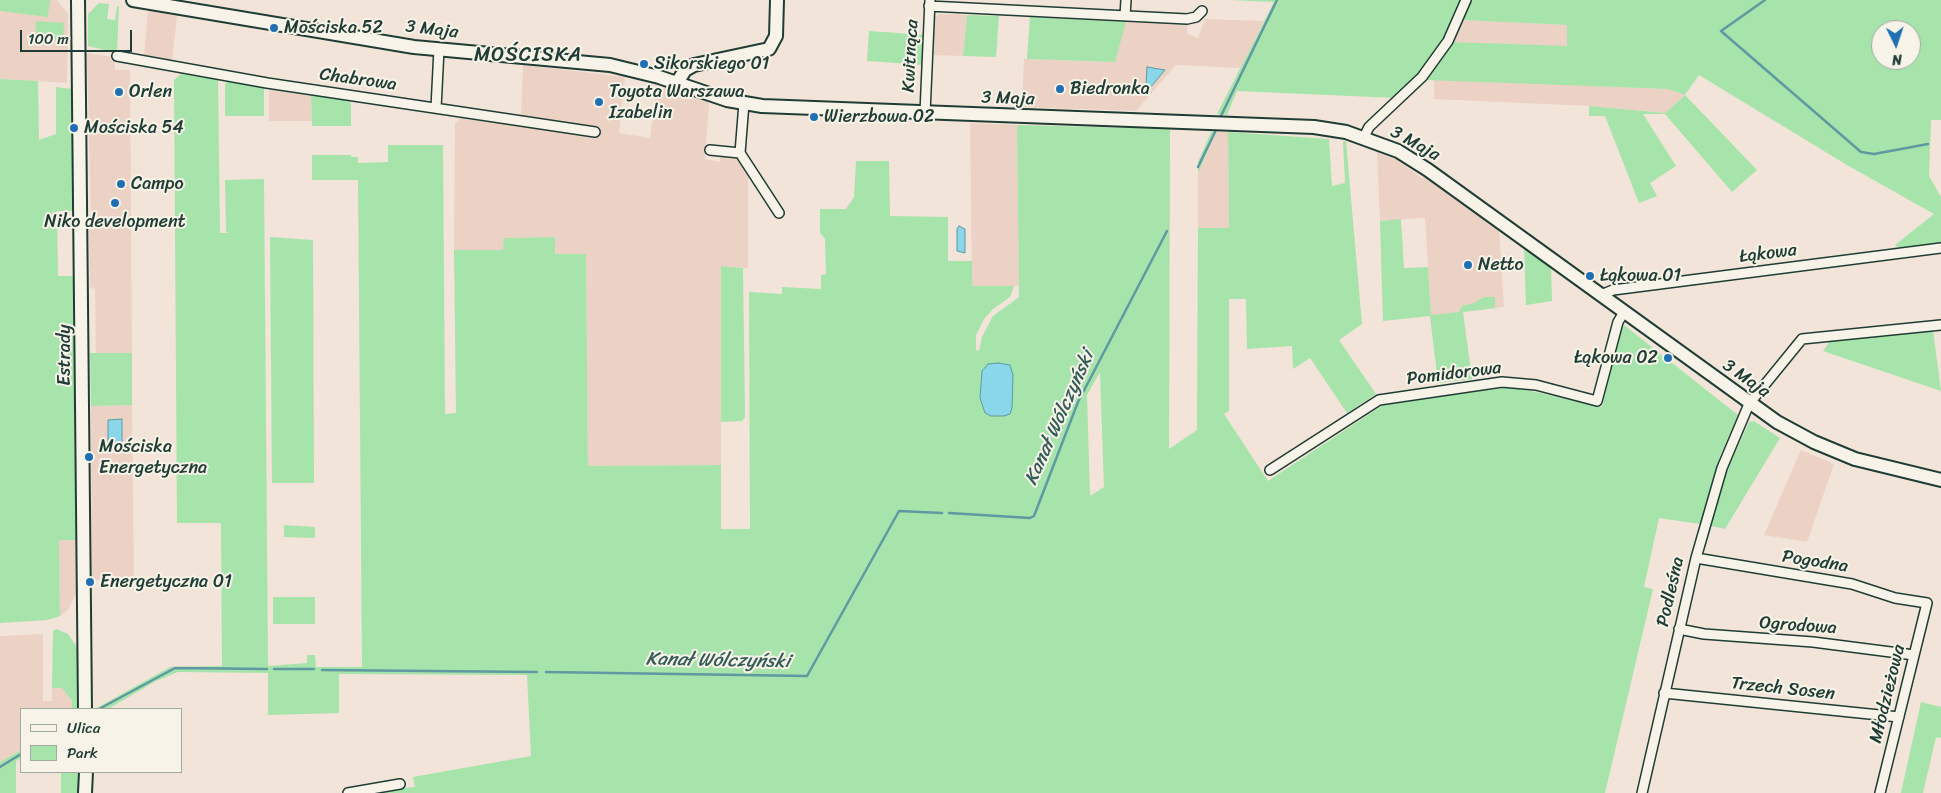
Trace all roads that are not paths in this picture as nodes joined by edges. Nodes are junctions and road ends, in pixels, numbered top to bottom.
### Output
1 (78, 0) edge
2 (133, 0) edge
3 (777, 0) edge
4 (1023, 0) edge
5 (1126, 0) edge
6 (1466, 0) edge
7 (930, 3) edge
8 (1022, 10) junction
9 (1202, 11) dead end
10 (1125, 16) junction
11 (439, 50) junction
12 (117, 56) dead end
13 (677, 83) junction
14 (744, 103) junction
15 (436, 108) junction
16 (925, 113) junction
17 (596, 132) dead end
18 (1364, 137) junction
19 (710, 150) dead end
20 (740, 152) junction
21 (779, 213) dead end
22 (1941, 248) edge
23 (1601, 295) junction
24 (1624, 312) junction
25 (1941, 325) edge
26 (1749, 404) junction
27 (1270, 470) dead end
28 (1941, 480) edge
29 (1696, 558) junction
30 (1927, 603) joint
31 (1679, 629) junction
32 (1914, 655) junction
33 (1664, 693) junction
34 (86, 708) edge
35 (1899, 717) junction
36 (86, 773) edge
37 (400, 784) dead end
38 (85, 793) edge
39 (348, 793) edge
40 (1642, 793) edge
41 (1880, 793) edge

1 - 34 main road, Estrady
2 - 11 main road, 3 Maja
3 - 13 main road
4 - 8 street
5 - 10 street
6 - 18 street
7 - 8 street
7 - 16 street, Kwitnąca
8 - 10 street
9 - 10 street
11 - 13 main road, 3 Maja
11 - 15 street
12 - 15 street, Chabrowa
13 - 14 main road, 3 Maja
14 - 16 main road, 3 Maja
14 - 20 street
15 - 17 street, Chabrowa
16 - 18 main road, 3 Maja
18 - 23 main road, 3 Maja
19 - 20 street
20 - 21 street
22 - 23 street, Łąkowa
23 - 24 main road, 3 Maja
24 - 26 main road, 3 Maja
24 - 27 street, Pomidorowa
25 - 26 street, Podleśna
26 - 28 main road, 3 Maja
26 - 29 street, Podleśna
29 - 30 street, Pogodna
29 - 31 street, Podleśna
30 - 32 street, Młodzieżowa
31 - 32 street, Ogrodowa
31 - 33 street, Podleśna
32 - 35 street, Młodzieżowa
33 - 35 street, Trzech Sosen
33 - 40 street, Podleśna
35 - 41 street, Młodzieżowa
36 - 38 main road
37 - 39 street

